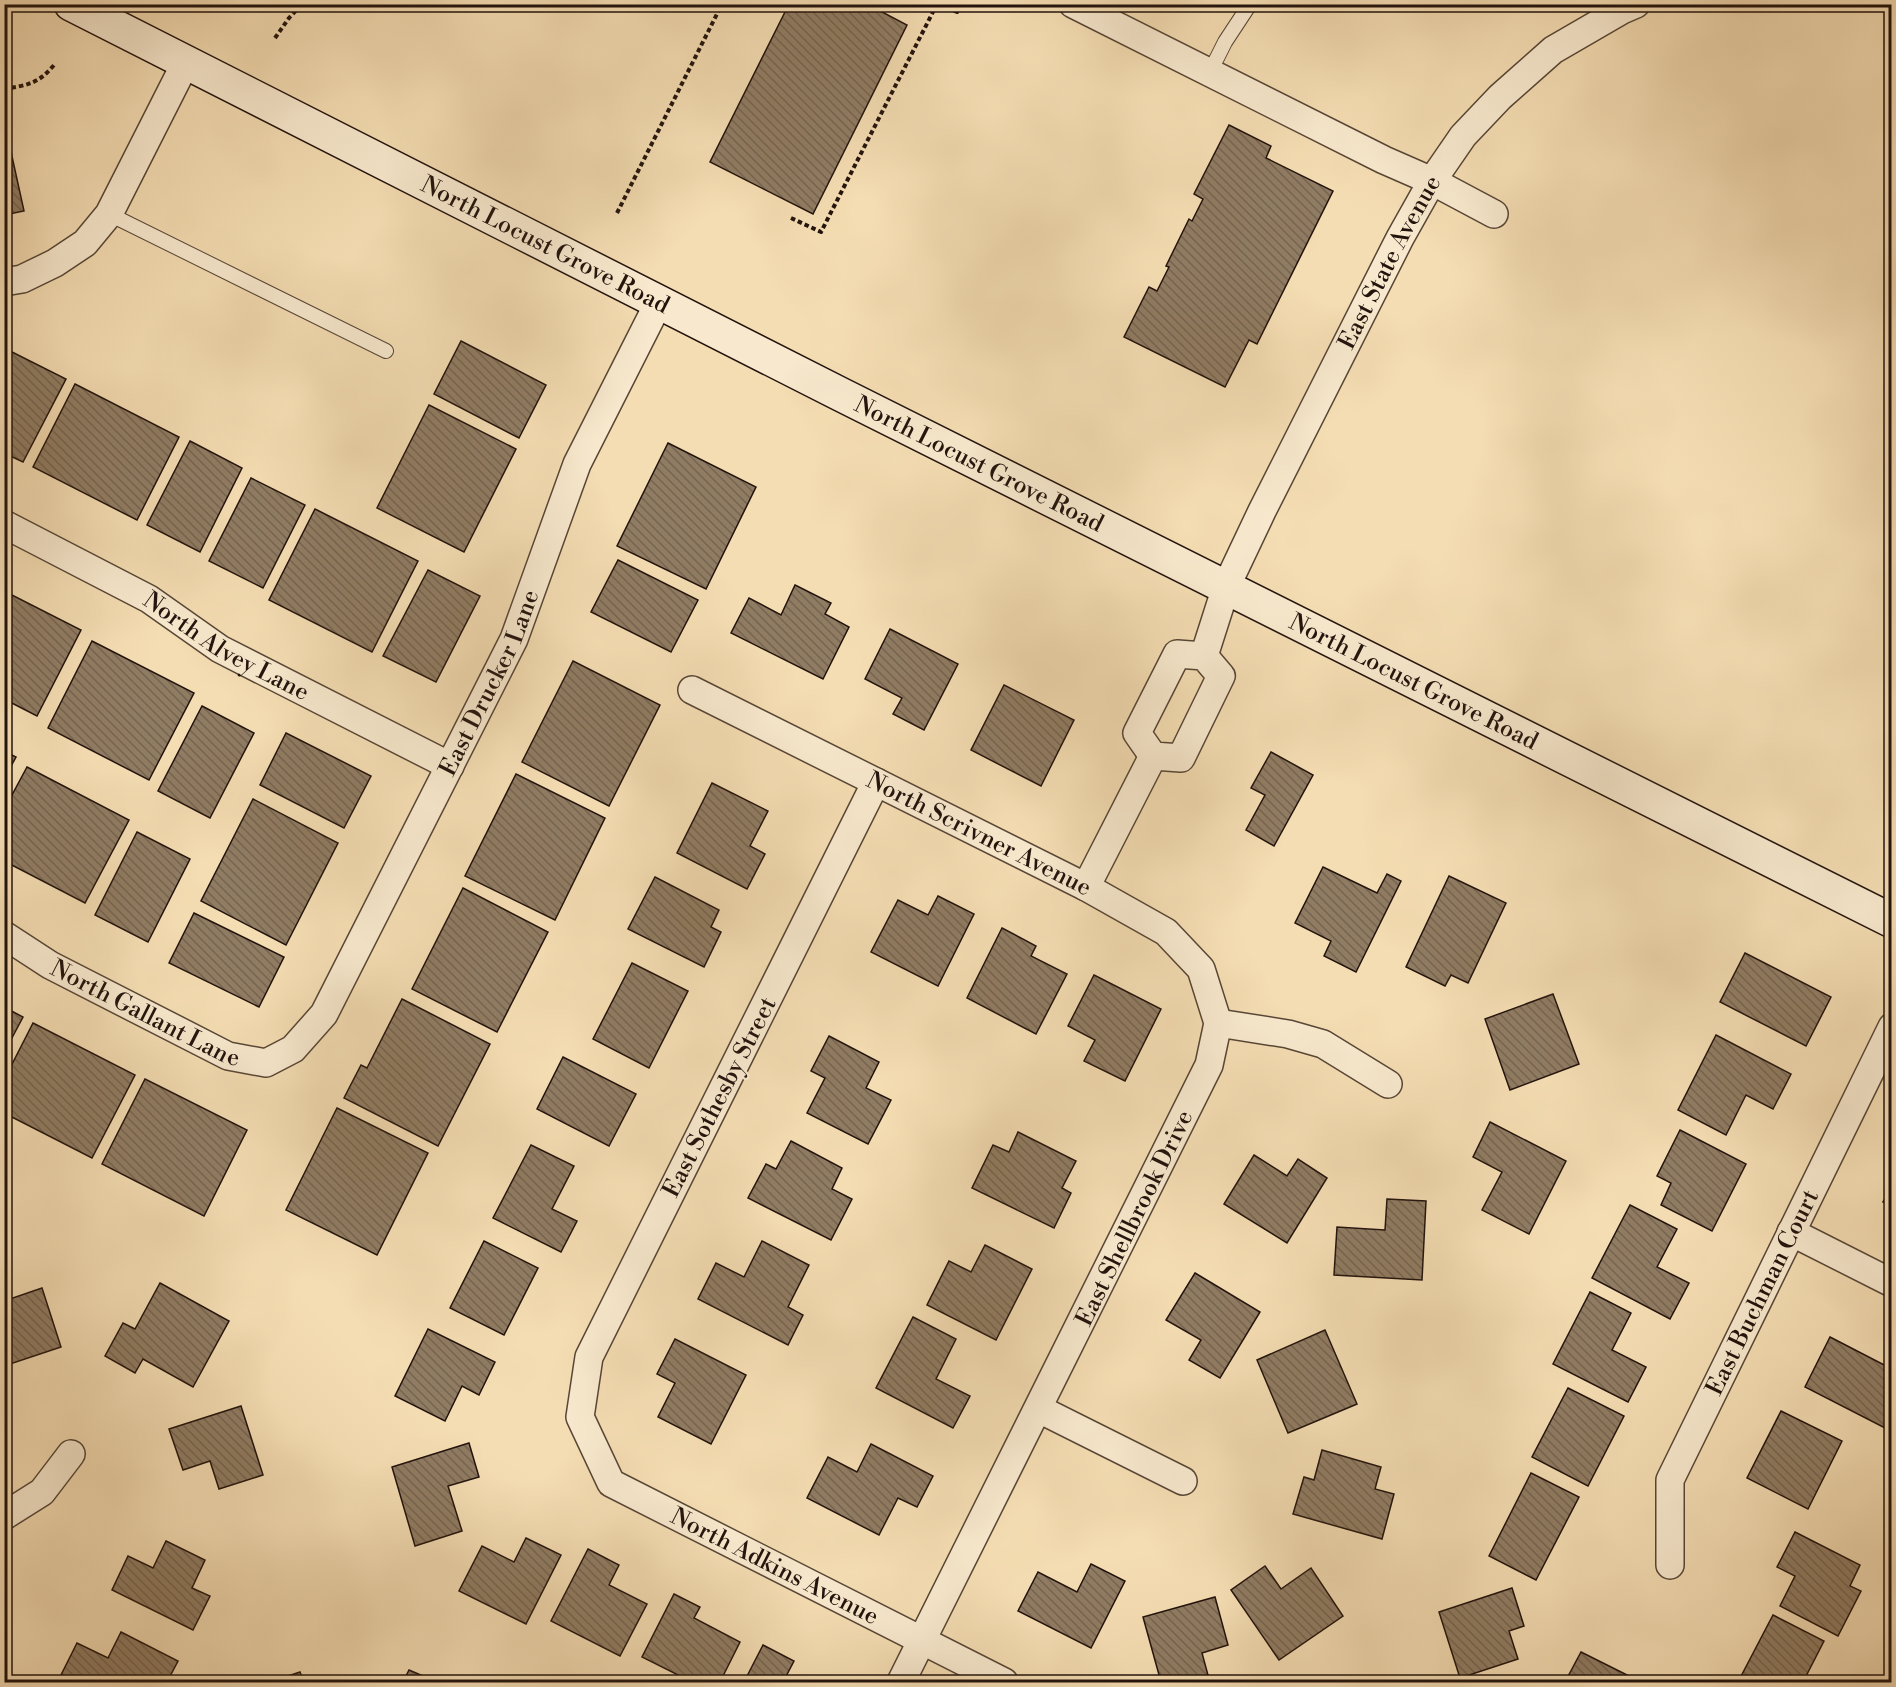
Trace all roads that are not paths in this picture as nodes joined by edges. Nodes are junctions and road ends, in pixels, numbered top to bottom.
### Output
1 (71, 4) edge
2 (1073, 4) edge
3 (1250, 4) edge
4 (1636, 4) edge
5 (186, 62) junction
6 (1209, 74) junction
7 (1432, 181) junction
8 (109, 214) junction
9 (1494, 214) dead end
10 (4, 282) edge
11 (659, 302) junction
12 (386, 351) dead end
13 (4, 524) edge
14 (1226, 587) junction
15 (1204, 656) junction
16 (692, 690) dead end
17 (1153, 756) junction
18 (450, 766) junction
19 (876, 782) junction
20 (1086, 887) junction
21 (1892, 921) edge
22 (4, 935) edge
23 (1218, 1023) junction
24 (1892, 1027) edge
25 (293, 1049) joint
26 (1388, 1084) dead end
27 (1791, 1232) junction
28 (1892, 1283) edge
29 (1039, 1408) junction
30 (580, 1417) joint
31 (71, 1454) dead end
32 (1183, 1481) dead end
33 (4, 1516) edge
34 (1670, 1565) dead end
35 (922, 1641) junction
36 (902, 1683) edge
37 (1004, 1683) edge

1 - 5 main road, North Locust Grove Road
2 - 6 street
3 - 6 lane
4 - 7 street, East State Avenue
5 - 8 street
5 - 11 main road, North Locust Grove Road
6 - 7 street
7 - 9 street
7 - 14 street, East State Avenue
8 - 10 street
8 - 12 lane
11 - 14 main road, North Locust Grove Road
11 - 18 street, East Drucker Lane
13 - 18 street, North Alvey Lane
14 - 15 street
14 - 21 main road, North Locust Grove Road
15 - 17 street
15 - 17 street
16 - 19 street, North Scrivner Avenue
17 - 20 street
18 - 25 street, East Drucker Lane
19 - 20 street, North Scrivner Avenue
19 - 30 street, East Sothesby Street
20 - 23 street, North Scrivner Avenue
22 - 25 street, North Gallant Lane
23 - 26 street
23 - 29 street, East Shellbrook Drive
24 - 27 street, East Buchman Court
27 - 28 street
27 - 34 street, East Buchman Court
29 - 32 street
29 - 35 street, East Shellbrook Drive
30 - 35 street, North Adkins Avenue
31 - 33 street
35 - 36 street, East Shellbrook Drive
35 - 37 street, North Adkins Avenue

